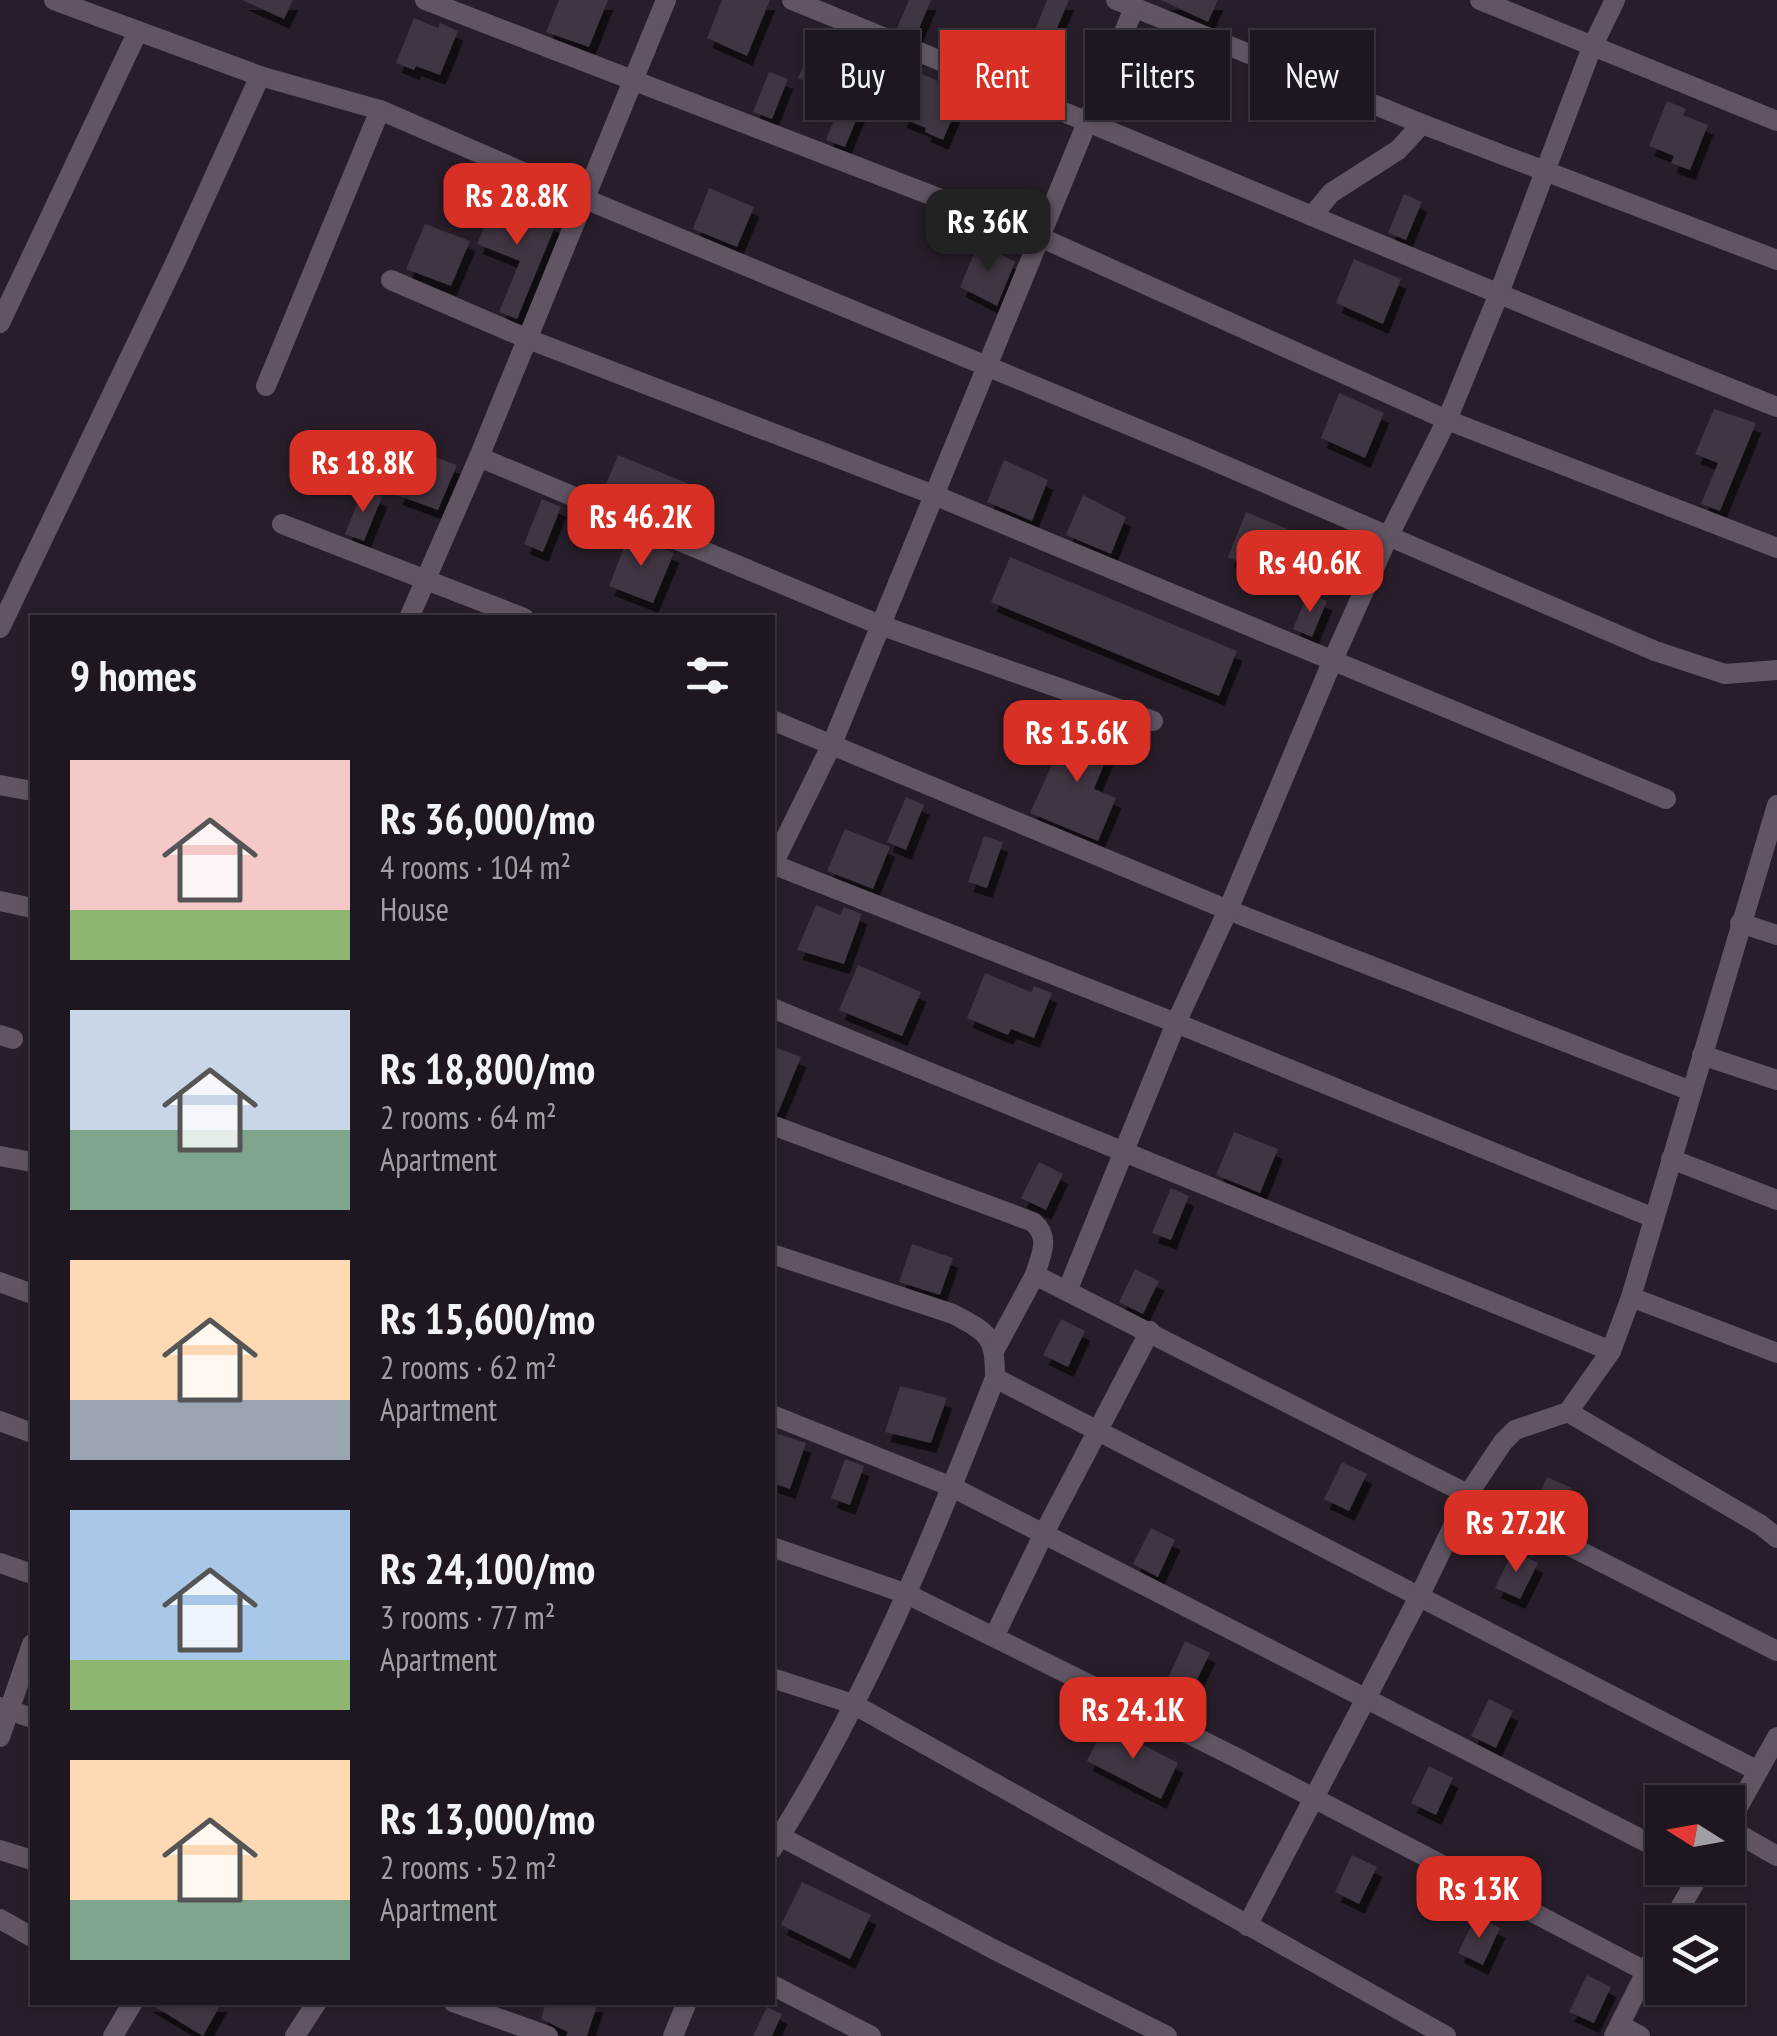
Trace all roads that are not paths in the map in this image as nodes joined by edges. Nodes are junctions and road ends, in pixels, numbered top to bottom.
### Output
1 (54, 0) edge
2 (425, 0) edge
3 (666, 0) edge
4 (792, 0) edge
5 (1480, 0) edge
6 (1615, 0) edge
7 (84, 4) edge
8 (1125, 4) edge
9 (1117, 30) edge
10 (138, 31) junction
11 (1592, 47) junction
12 (260, 76) junction
13 (631, 82) junction
14 (380, 110) junction
15 (1085, 118) edge
16 (1090, 120) joint
17 (1777, 122) edge
18 (1422, 124) junction
19 (1543, 170) junction
20 (585, 200) junction
21 (1312, 216) junction
22 (1042, 238) junction
23 (1777, 260) edge
24 (391, 280) dead end
25 (1498, 296) junction
26 (0, 323) edge
27 (528, 339) junction
28 (986, 365) junction
29 (266, 386) dead end
30 (1777, 407) edge
31 (1447, 420) junction
32 (479, 458) junction
33 (934, 494) junction
34 (282, 524) dead end
35 (1389, 536) junction
36 (1777, 548) edge
37 (424, 576) junction
38 (409, 615) edge
39 (517, 615) edge
40 (880, 624) junction
41 (0, 628) edge
42 (1332, 662) junction
43 (1777, 670) edge
44 (775, 721) edge
45 (1153, 721) dead end
46 (832, 744) junction
47 (0, 785) edge
48 (30, 792) edge
49 (1666, 799) dead end
50 (1777, 806) edge
51 (775, 861) edge
52 (775, 866) edge
53 (0, 901) edge
54 (30, 908) edge
55 (1228, 910) junction
56 (1740, 922) junction
57 (1777, 935) edge
58 (775, 1009) edge
59 (1176, 1024) junction
60 (1702, 1055) junction
61 (1777, 1080) edge
62 (1691, 1091) junction
63 (775, 1126) edge
64 (1126, 1150) junction
65 (0, 1156) edge
66 (1671, 1159) junction
67 (30, 1162) edge
68 (1777, 1200) edge
69 (1654, 1218) junction
70 (775, 1255) edge
71 (1035, 1275) junction
72 (0, 1282) edge
73 (1068, 1289) junction
74 (30, 1293) edge
75 (1632, 1297) junction
76 (1150, 1331) junction
77 (994, 1349) junction
78 (1611, 1351) junction
79 (1777, 1353) edge
80 (995, 1378) junction
81 (1568, 1412) junction
82 (775, 1416) edge
83 (0, 1421) edge
84 (1098, 1430) junction
85 (30, 1432) edge
86 (952, 1486) junction
87 (1469, 1493) junction
88 (1044, 1533) junction
89 (1777, 1538) edge
90 (775, 1548) edge
91 (0, 1563) edge
92 (30, 1573) edge
93 (907, 1594) junction
94 (1420, 1595) junction
95 (994, 1637) junction
96 (30, 1649) edge
97 (1777, 1652) edge
98 (775, 1679) edge
99 (1364, 1697) junction
100 (853, 1704) junction
101 (5, 1708) edge
102 (30, 1717) edge
103 (0, 1737) edge
104 (1777, 1737) edge
105 (1758, 1771) junction
106 (1745, 1795) edge
107 (1313, 1798) junction
108 (1745, 1836) edge
109 (776, 1839) edge
110 (1645, 1841) edge
111 (0, 1850) edge
112 (1777, 1856) edge
113 (30, 1859) edge
114 (0, 1920) edge
115 (1247, 1926) junction
116 (30, 1936) edge
117 (1645, 1971) joint
118 (775, 1988) edge
119 (131, 2005) edge
120 (315, 2005) edge
121 (461, 2005) edge
122 (686, 2005) edge
123 (1617, 2030) edge
124 (541, 2035) edge
125 (114, 2036) edge
126 (295, 2036) edge
127 (673, 2036) edge
128 (871, 2036) edge
129 (1167, 2036) edge
130 (1446, 2036) edge
131 (1640, 2036) edge

1 - 7 street
2 - 13 street
3 - 13 street
4 - 15 street
5 - 11 street
6 - 11 street
7 - 10 street
8 - 9 street
8 - 18 street
10 - 12 street
10 - 26 street
11 - 17 street
11 - 19 street
12 - 14 street
12 - 41 street
13 - 20 street
13 - 22 street
14 - 20 street
14 - 29 street
16 - 21 street
16 - 22 street
18 - 19 street
18 - 21 street
19 - 23 street
19 - 25 street
20 - 27 street
20 - 28 street
21 - 25 street
22 - 28 street
22 - 31 street
24 - 27 street
25 - 30 street
25 - 31 street
27 - 32 street
27 - 33 street
28 - 33 street
28 - 35 street
31 - 35 street
31 - 36 street
32 - 37 street
32 - 40 street
33 - 40 street
33 - 42 street
34 - 37 street
35 - 42 street
35 - 43 street
37 - 38 street
37 - 39 street
40 - 45 street
40 - 46 street
42 - 49 street
42 - 55 street
44 - 46 street
46 - 51 street
46 - 55 street
47 - 48 street
50 - 56 street
52 - 59 street
53 - 54 street
55 - 59 street
55 - 62 street
56 - 57 street
56 - 60 street
58 - 64 street
59 - 64 street
59 - 69 street
60 - 61 street
60 - 62 street
62 - 66 street
63 - 71 street
64 - 73 street
64 - 78 street
65 - 67 street
66 - 68 street
66 - 69 street
69 - 75 street
70 - 77 street
71 - 73 street
71 - 77 street
72 - 74 street
73 - 76 street
75 - 78 street
75 - 79 street
76 - 84 street
76 - 87 street
77 - 80 street
78 - 81 street
80 - 84 street
80 - 86 street
81 - 87 street
81 - 89 street
82 - 86 street
83 - 85 street
84 - 88 street
84 - 94 street
86 - 88 street
86 - 93 street
87 - 94 street
87 - 97 street
88 - 95 street
88 - 99 street
90 - 93 street
91 - 92 street
93 - 95 street
93 - 100 street
94 - 99 street
94 - 105 street
95 - 107 street
96 - 101 street
98 - 100 street
99 - 107 street
99 - 110 street
100 - 109 street
100 - 115 street
101 - 102 street
101 - 103 street
104 - 105 street
105 - 106 street
107 - 115 street
107 - 117 street
108 - 112 street
109 - 129 street
111 - 113 street
114 - 116 street
115 - 130 street
117 - 123 street
118 - 128 street
119 - 125 street
120 - 126 street
121 - 124 street
122 - 127 street
123 - 131 street

